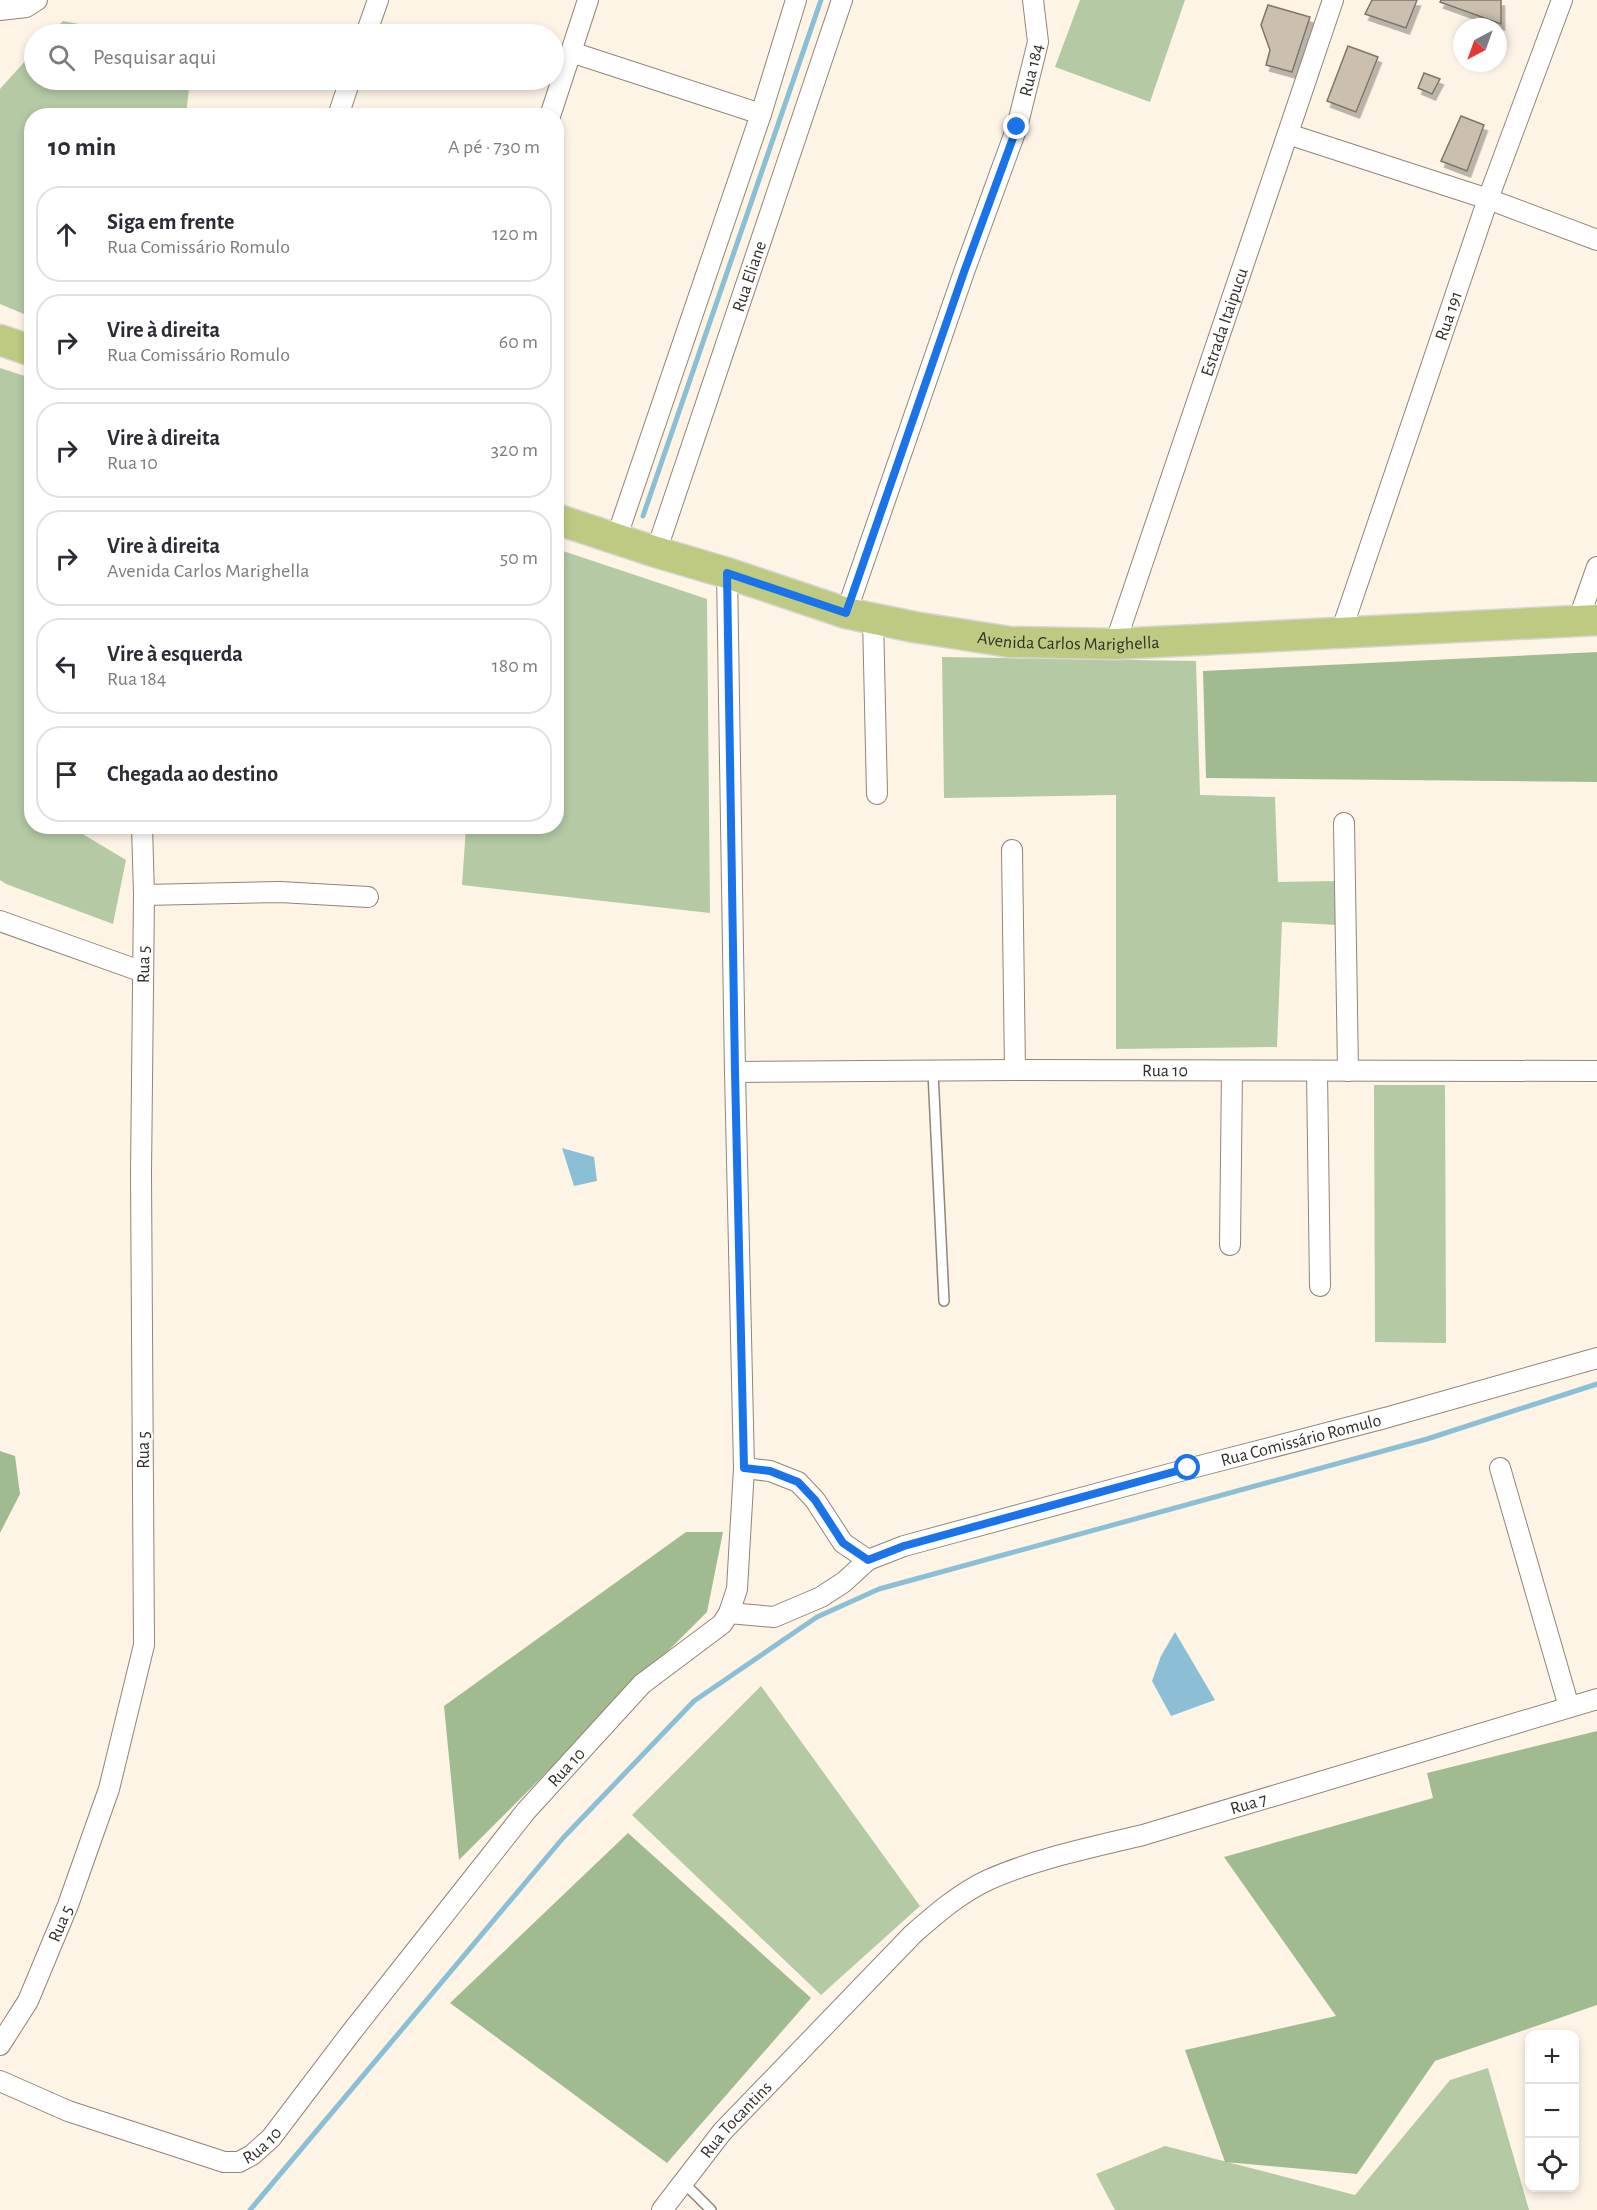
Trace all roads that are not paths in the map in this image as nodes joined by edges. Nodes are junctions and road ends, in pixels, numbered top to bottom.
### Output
1 (37, 0) edge
2 (378, 0) edge
3 (588, 0) edge
4 (796, 0) edge
5 (842, 0) edge
6 (1033, 0) edge
7 (1334, 0) edge
8 (1562, 0) edge
9 (0, 10) edge
10 (370, 24) edge
11 (571, 52) junction
12 (564, 73) edge
13 (347, 90) edge
14 (559, 90) edge
15 (341, 108) edge
16 (553, 108) edge
17 (761, 114) junction
18 (1288, 134) junction
19 (1488, 199) junction
20 (1597, 240) edge
21 (0, 340) edge
22 (24, 348) edge
23 (564, 522) edge
24 (616, 539) junction
25 (656, 552) junction
26 (1597, 567) edge
27 (727, 573) junction
28 (860, 616) junction
29 (1588, 620) edge
30 (1341, 632) junction
31 (1115, 644) junction
32 (877, 794) dead end
33 (1344, 823) dead end
34 (142, 834) edge
35 (1012, 850) dead end
36 (144, 895) junction
37 (368, 897) dead end
38 (0, 921) edge
39 (143, 972) junction
40 (1015, 1070) junction
41 (1232, 1071) junction
42 (1348, 1071) junction
43 (1597, 1071) edge
44 (735, 1072) junction
45 (933, 1072) junction
46 (1317, 1072) junction
47 (1230, 1245) dead end
48 (1320, 1286) dead end
49 (944, 1301) dead end
50 (1597, 1358) edge
51 (744, 1468) junction
52 (1500, 1468) dead end
53 (868, 1560) junction
54 (729, 1613) junction
55 (1597, 1699) edge
56 (1569, 1707) junction
57 (816, 2037) joint
58 (0, 2045) edge
59 (0, 2081) edge
60 (683, 2182) junction
61 (662, 2210) edge
62 (711, 2210) edge

1 - 9 street
2 - 10 street
3 - 11 street
4 - 17 street
5 - 25 street, Rua Eliane
6 - 28 street, Rua 184
7 - 18 street, Estrada Itaipucu
8 - 19 street, Rua 191
11 - 12 street
11 - 17 street
13 - 15 street
14 - 16 street
17 - 24 street
18 - 19 street
18 - 31 street, Estrada Itaipucu
19 - 20 street
19 - 30 street, Rua 191
21 - 22 main road
23 - 24 main road, Avenida Carlos Marighella
24 - 25 main road, Avenida Carlos Marighella
25 - 27 main road, Avenida Carlos Marighella
26 - 29 street
27 - 28 main road, Avenida Carlos Marighella
27 - 44 street, Rua 10
28 - 31 main road, Avenida Carlos Marighella
28 - 32 street
29 - 30 main road, Avenida Carlos Marighella
30 - 31 main road, Avenida Carlos Marighella
33 - 42 street
34 - 36 street, Rua 5
35 - 40 street
36 - 37 street
36 - 39 street, Rua 5
38 - 39 street
39 - 58 street, Rua 5
40 - 41 street, Rua 10
40 - 45 street, Rua 10
41 - 46 street, Rua 10
41 - 47 street
42 - 43 street, Rua 10
42 - 46 street, Rua 10
44 - 45 street, Rua 10
44 - 51 street, Rua 10
45 - 49 lane
46 - 48 street
50 - 53 street, Rua Comissário Romulo
51 - 53 street
51 - 54 street, Rua 10
52 - 56 street
53 - 54 street, Rua Comissário Romulo
54 - 59 street, Rua 10
55 - 56 street, Rua 7
56 - 57 street, Rua 7
57 - 60 street, Rua Tocantins
60 - 61 street, Rua Tocantins
60 - 62 lane

